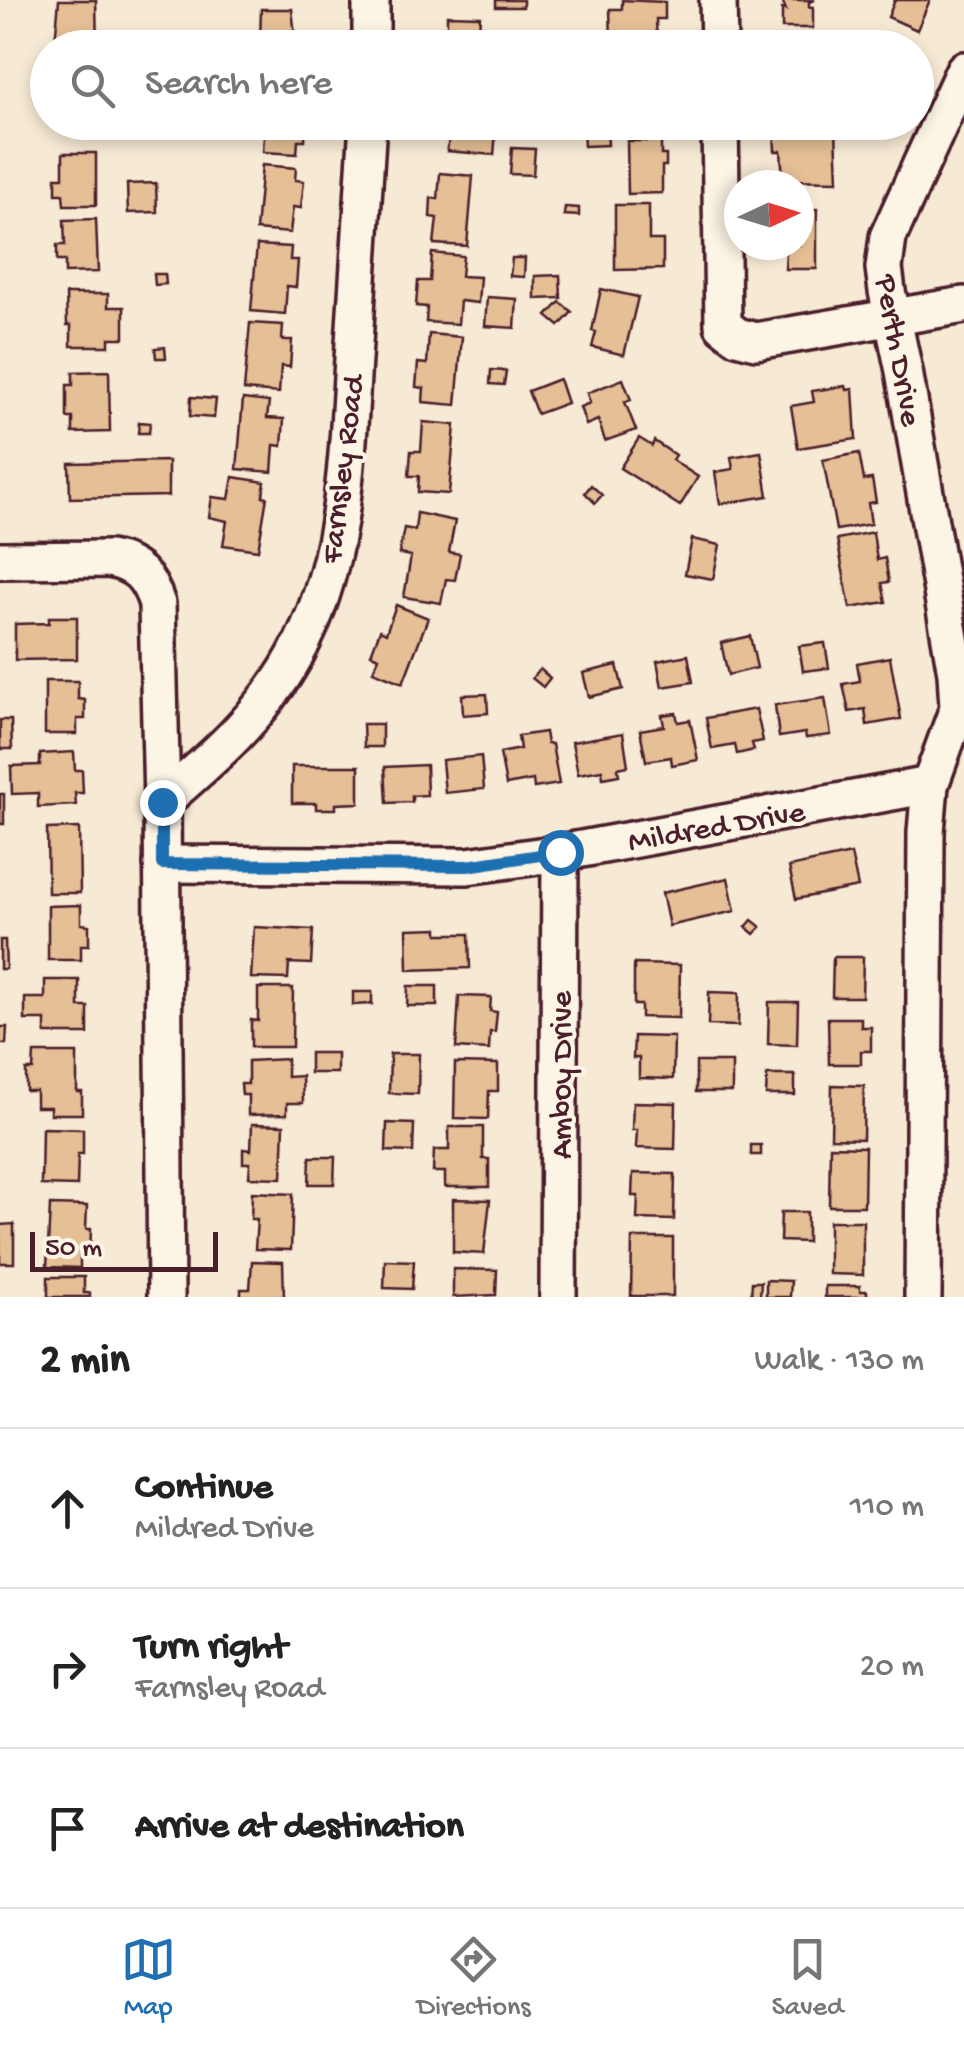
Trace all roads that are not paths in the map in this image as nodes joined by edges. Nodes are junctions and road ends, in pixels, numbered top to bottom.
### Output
1 (372, 0) edge
2 (718, 0) edge
3 (371, 30) edge
4 (719, 30) edge
5 (964, 70) edge
6 (934, 136) edge
7 (367, 140) edge
8 (720, 140) edge
9 (932, 140) edge
10 (964, 305) edge
11 (893, 318) junction
12 (0, 560) edge
13 (958, 641) edge
14 (930, 785) junction
15 (162, 802) junction
16 (560, 852) junction
17 (162, 864) junction
18 (166, 1297) edge
19 (558, 1297) edge
20 (923, 1297) edge

1 - 3 street
2 - 4 street
5 - 6 street, Perth Drive
7 - 15 street, Farnsley Road
8 - 11 street
9 - 11 street, Perth Drive
10 - 11 street
11 - 13 street, Perth Drive
12 - 15 street
13 - 14 street
14 - 16 street, Mildred Drive
14 - 20 street
15 - 17 street
16 - 17 street, Mildred Drive
16 - 19 street, Amboy Drive
17 - 18 street

